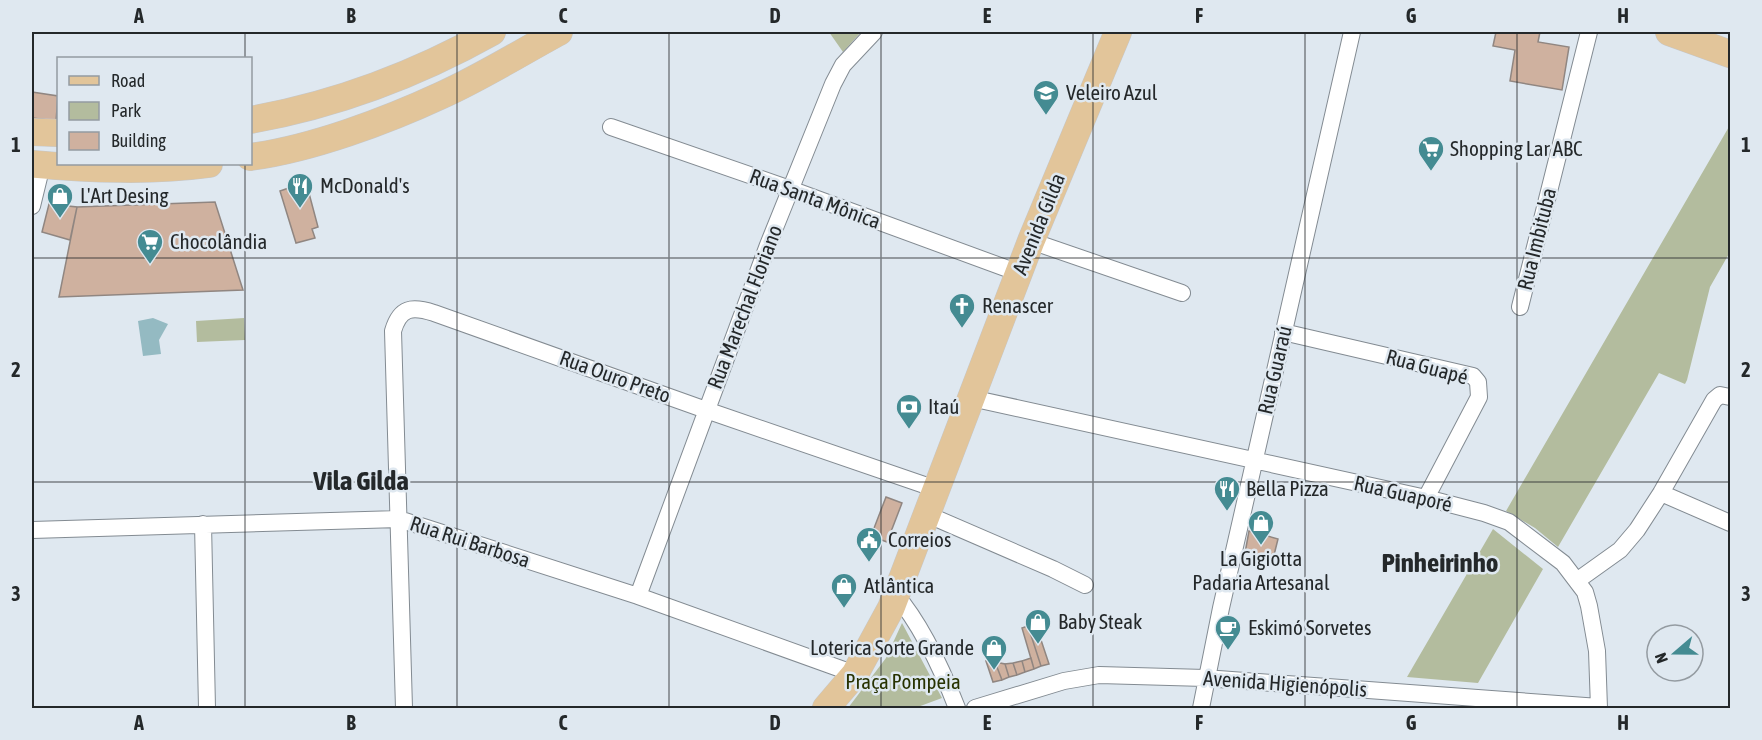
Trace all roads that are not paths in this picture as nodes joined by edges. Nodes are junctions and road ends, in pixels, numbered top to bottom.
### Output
1 (492, 32) edge
2 (559, 32) edge
3 (874, 32) edge
4 (1352, 32) edge
5 (1589, 32) edge
6 (1669, 32) edge
7 (1114, 36) edge
8 (1731, 54) edge
9 (252, 120) edge
10 (611, 127) dead end
11 (32, 132) edge
12 (57, 133) edge
13 (252, 158) edge
14 (37, 165) edge
15 (190, 165) edge
16 (790, 189) junction
17 (32, 206) edge
18 (1031, 241) junction
19 (1019, 273) junction
20 (1182, 294) dead end
21 (1520, 307) dead end
22 (1283, 332) junction
23 (1727, 396) edge
24 (971, 398) junction
25 (706, 410) junction
26 (1255, 459) junction
27 (936, 489) junction
28 (1661, 494) junction
29 (1426, 498) junction
30 (926, 514) junction
31 (399, 519) junction
32 (1731, 523) edge
33 (203, 524) junction
34 (32, 530) edge
35 (1578, 580) junction
36 (1085, 585) dead end
37 (896, 594) junction
38 (639, 596) junction
39 (855, 674) junction
40 (1205, 678) junction
41 (207, 708) edge
42 (404, 708) edge
43 (826, 708) edge
44 (957, 708) edge
45 (975, 708) edge
46 (1201, 708) edge
47 (1599, 708) edge

1 - 9 main road
2 - 13 main road
3 - 16 street, Rua Marechal Floriano
4 - 22 street, Rua Guaraú
5 - 21 street, Rua Imbituba
6 - 8 main road
7 - 18 main road, Avenida Gilda
10 - 16 street, Rua Santa Mônica
11 - 12 main road
14 - 15 main road
14 - 17 street
16 - 19 street, Rua Santa Mônica
16 - 25 street, Rua Marechal Floriano
18 - 19 main road, Avenida Gilda
18 - 20 street
19 - 24 main road, Avenida Gilda
22 - 26 street, Rua Guaraú
22 - 29 street, Rua Guapé
23 - 28 street
24 - 26 street, Rua Guaporé
24 - 27 main road, Avenida Gilda
25 - 27 street, Rua Ouro Preto
25 - 31 street, Rua Ouro Preto
25 - 38 street, Rua Marechal Floriano
26 - 29 street, Rua Guaporé
26 - 40 street, Rua Guaraú
27 - 30 main road, Avenida Gilda
28 - 32 street
28 - 35 street
29 - 35 street, Rua Guaporé
30 - 36 street
30 - 37 main road, Avenida Gilda
31 - 33 street, Rua Rui Barbosa
31 - 38 street, Rua Rui Barbosa
31 - 42 street
33 - 34 street, Rua Rui Barbosa
33 - 41 street
35 - 47 street
37 - 39 main road, Avenida Gilda
37 - 44 street
38 - 39 street, Rua Rui Barbosa
39 - 43 main road, Avenida Gilda
40 - 45 street, Avenida Higienópolis
40 - 46 street, Rua Guaraú
40 - 47 street, Avenida Higienópolis

